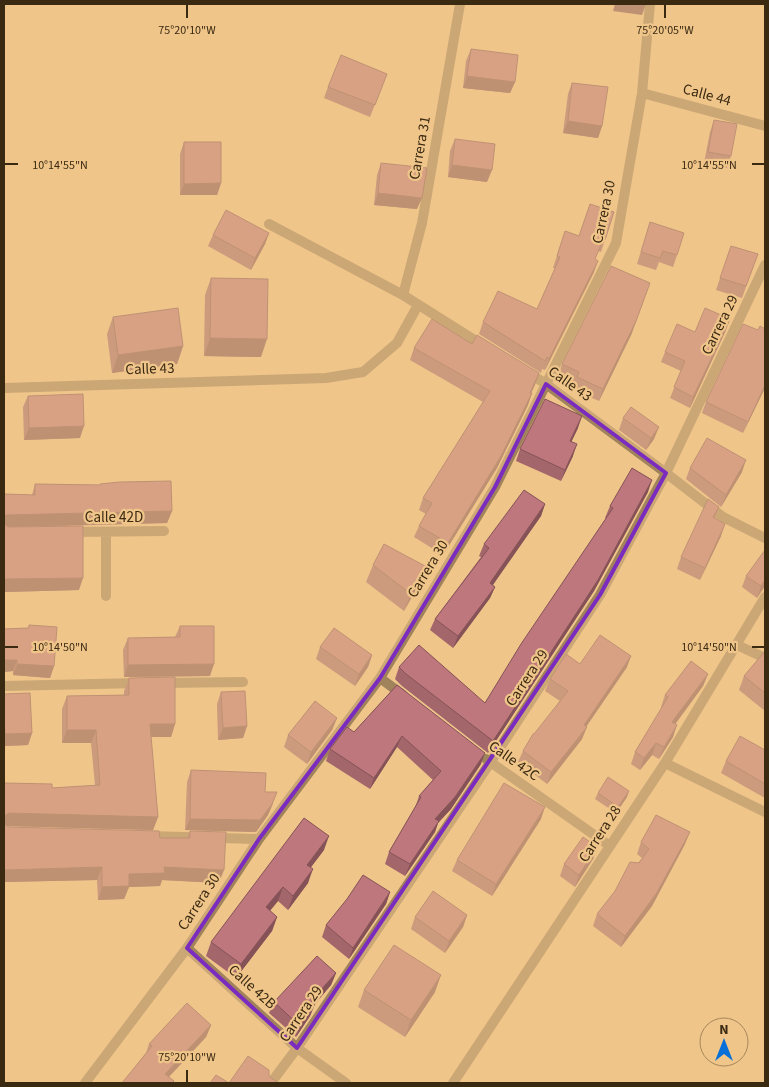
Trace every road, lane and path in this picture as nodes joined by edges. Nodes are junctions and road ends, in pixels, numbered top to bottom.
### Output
1 (460, 4) edge
2 (650, 4) edge
3 (642, 93) junction
4 (765, 126) edge
5 (269, 224) dead end
6 (765, 265) edge
7 (403, 295) junction
8 (418, 305) junction
9 (490, 349) edge
10 (522, 369) edge
11 (546, 384) junction
12 (4, 388) edge
13 (666, 473) junction
14 (164, 531) dead end
15 (60, 532) edge
16 (106, 532) junction
17 (765, 538) edge
18 (106, 596) dead end
19 (765, 597) edge
20 (736, 645) junction
21 (765, 658) edge
22 (380, 678) junction
23 (242, 682) dead end
24 (4, 686) edge
25 (412, 702) edge
26 (474, 750) edge
27 (490, 762) junction
28 (665, 762) junction
29 (765, 812) edge
30 (141, 836) edge
31 (259, 839) junction
32 (610, 846) junction
33 (187, 948) junction
34 (297, 1048) junction
35 (85, 1083) edge
36 (271, 1083) edge
37 (346, 1083) edge
38 (453, 1083) edge

1 - 7 street, Carrera 31
2 - 3 street, Carrera 30
3 - 4 street, Calle 44
3 - 11 street, Carrera 30
5 - 7 street
6 - 13 street, Carrera 29
7 - 8 street
8 - 9 street
8 - 12 street, Calle 43
10 - 11 street, Calle 43
11 - 13 street, Calle 43
11 - 22 street, Carrera 30
13 - 17 street, Calle 43
13 - 27 street, Carrera 29
14 - 16 street, Calle 42D
15 - 16 street, Calle 42D
16 - 18 street
19 - 20 street, Carrera 28
20 - 21 street
20 - 28 street, Carrera 28
22 - 25 street
22 - 31 street, Carrera 30
23 - 24 street
26 - 27 street, Calle 42C
27 - 32 street, Calle 42C
27 - 34 street, Carrera 29
28 - 29 street
28 - 32 street, Carrera 28
30 - 31 street
31 - 33 street, Carrera 30
32 - 38 street, Carrera 28
33 - 34 street, Calle 42B
33 - 35 street, Carrera 30
34 - 36 street, Carrera 29
34 - 37 street, Calle 42B

